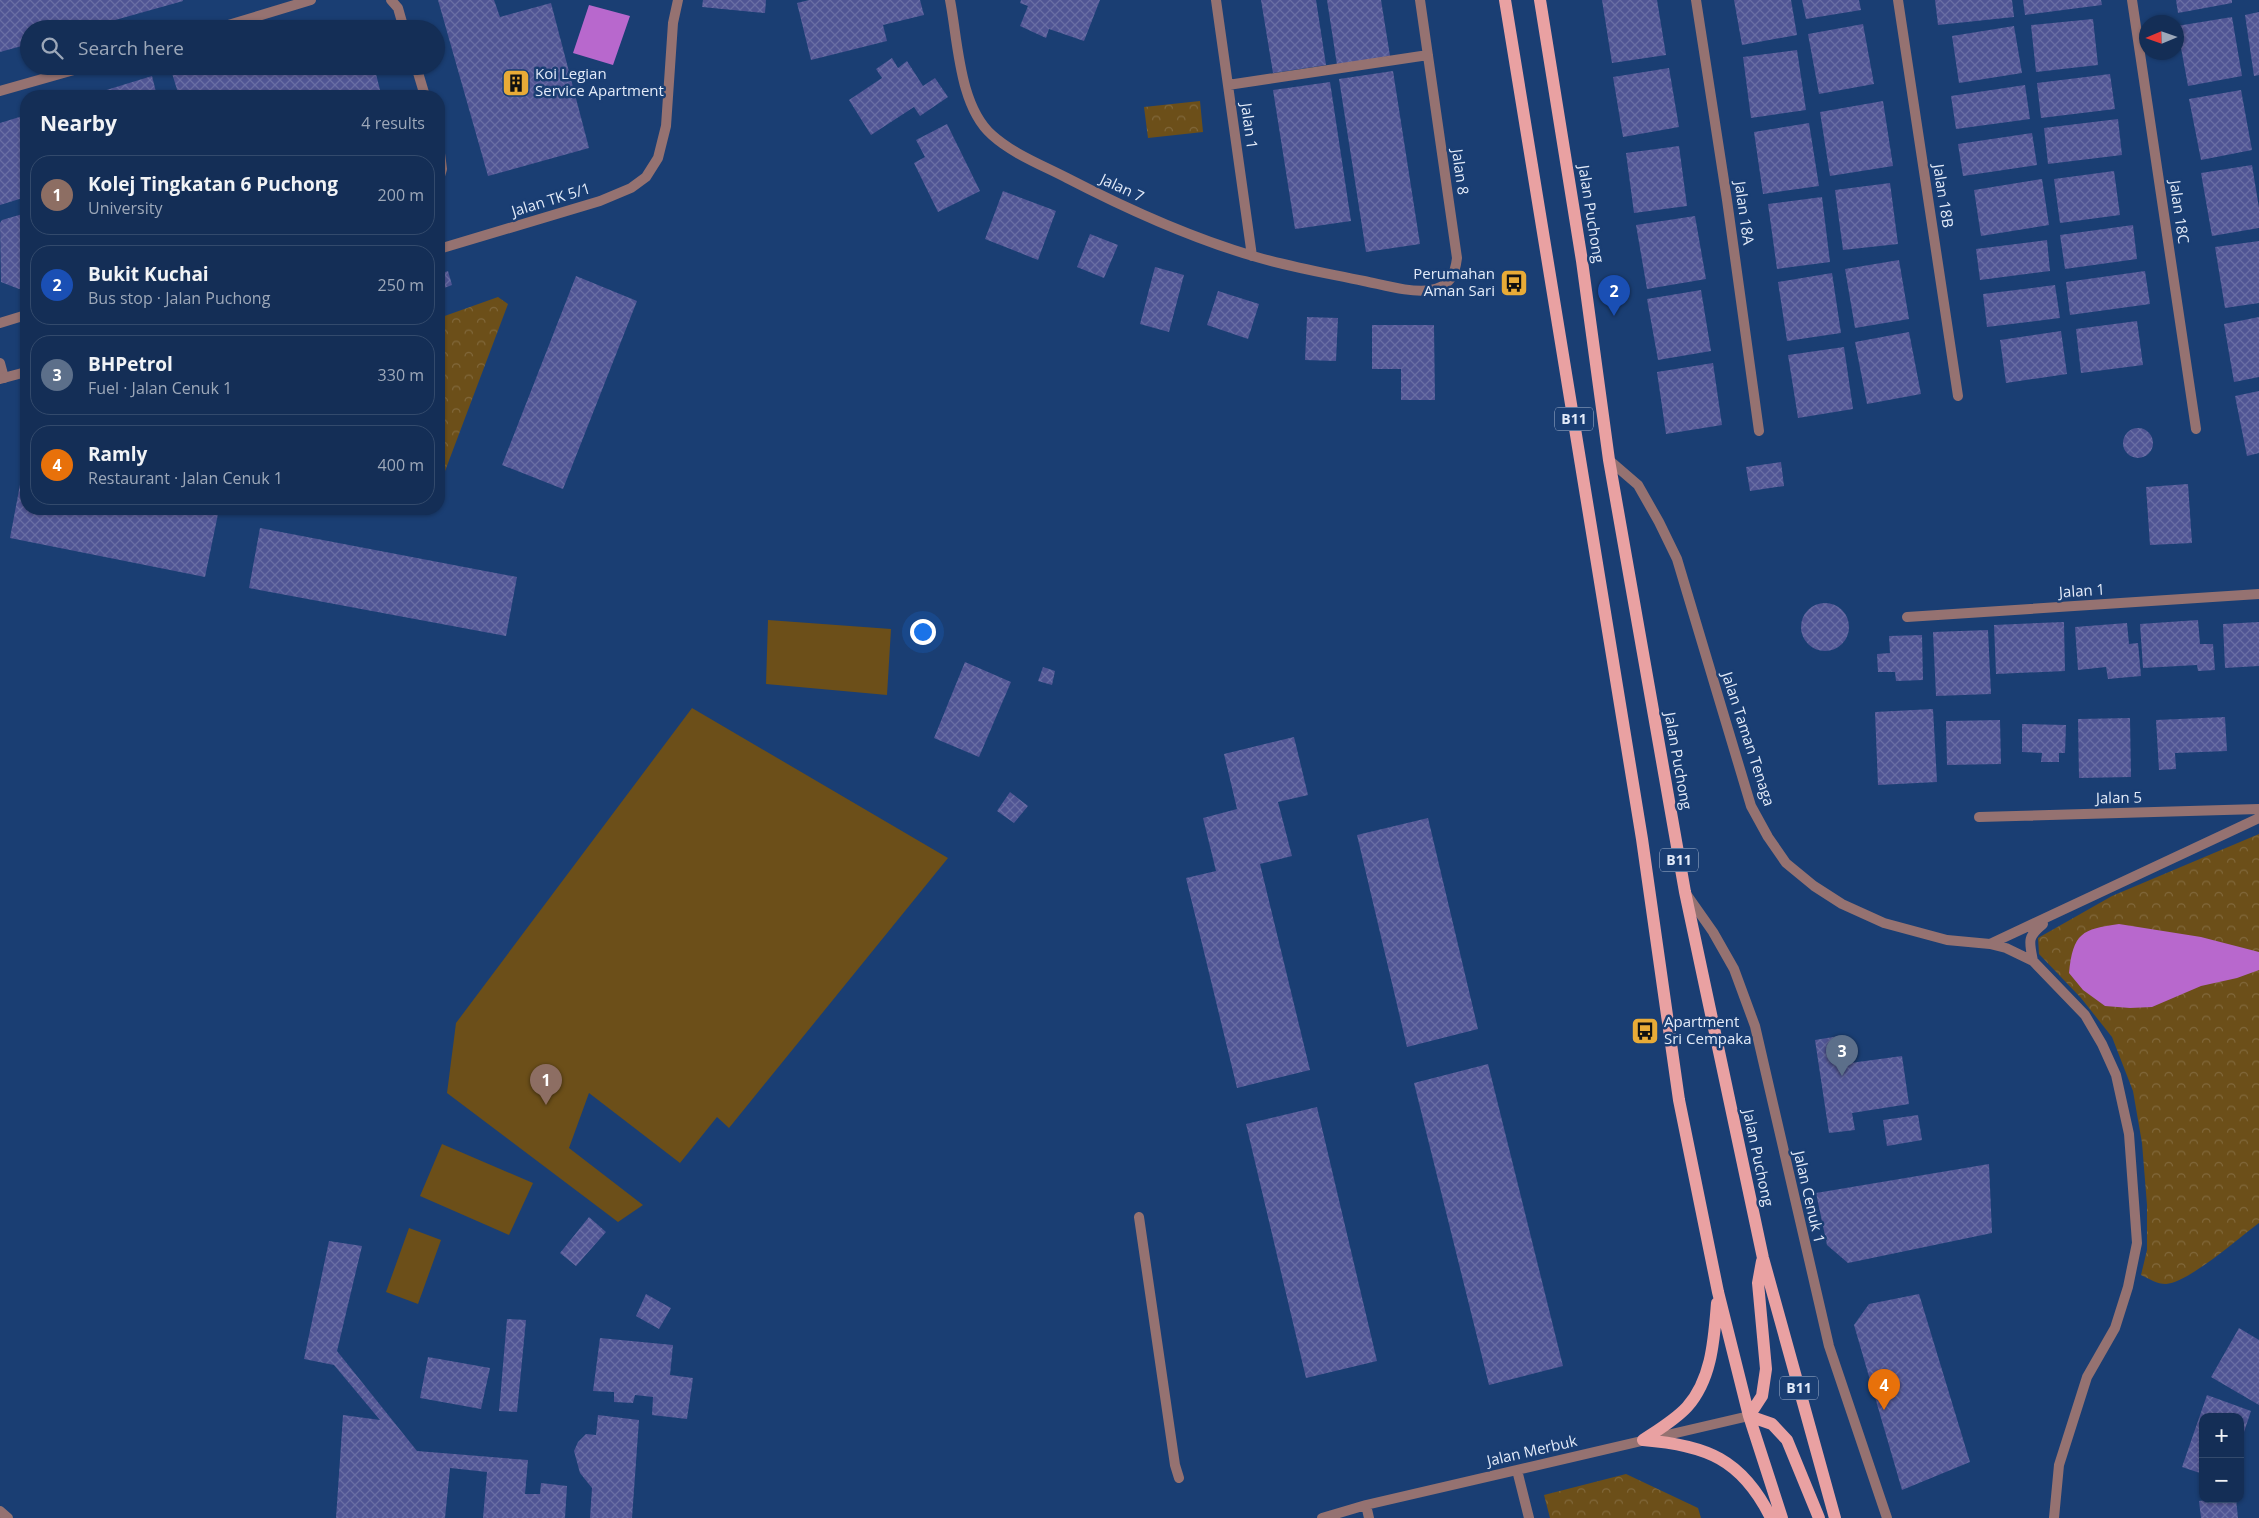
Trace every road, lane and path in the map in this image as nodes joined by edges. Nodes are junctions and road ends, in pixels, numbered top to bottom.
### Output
1 (311, 0) edge
2 (391, 0) edge
3 (678, 0) edge
4 (950, 0) edge
5 (1216, 0) edge
6 (1420, 0) edge
7 (1505, 0) edge
8 (1540, 0) edge
9 (1696, 0) edge
10 (1898, 0) edge
11 (2132, 0) edge
12 (245, 20) edge
13 (401, 20) edge
14 (1428, 55) junction
15 (58, 75) edge
16 (419, 75) edge
17 (1228, 85) junction
18 (423, 90) edge
19 (0, 92) edge
20 (445, 247) edge
21 (1252, 256) junction
22 (1387, 285) joint
23 (20, 317) edge
24 (0, 323) edge
25 (0, 363) edge
26 (20, 374) edge
27 (2, 379) edge
28 (1958, 396) dead end
29 (2196, 429) dead end
30 (1759, 431) dead end
31 (1609, 460) junction
32 (2259, 594) edge
33 (1907, 617) dead end
34 (2259, 809) edge
35 (1979, 817) dead end
36 (2259, 818) edge
37 (1685, 892) junction
38 (2049, 918) junction
39 (1990, 944) junction
40 (2033, 961) junction
41 (1139, 1217) dead end
42 (1763, 1258) junction
43 (1718, 1292) junction
44 (1749, 1416) junction
45 (1644, 1440) junction
46 (1517, 1470) junction
47 (1179, 1478) dead end
48 (1366, 1506) junction
49 (0, 1511) edge
50 (8, 1518) edge
51 (1322, 1518) edge
52 (1370, 1518) edge
53 (1529, 1518) edge
54 (1771, 1518) edge
55 (1782, 1518) edge
56 (1818, 1518) edge
57 (1835, 1518) edge
58 (1887, 1518) edge
59 (2054, 1518) edge

1 - 12 street
2 - 13 street
3 - 20 street, Jalan TK 5/1
4 - 21 street, Jalan 7
5 - 17 street, Jalan 1
6 - 14 street, Jalan 8
7 - 43 main road, B11
8 - 31 main road, Jalan Puchong / B11
9 - 30 street, Jalan 18A
10 - 28 street, Jalan 18B
11 - 29 street, Jalan 18C
14 - 17 street
14 - 22 street, Jalan 8
15 - 19 street
16 - 18 street
17 - 21 street, Jalan 1
21 - 22 street, Jalan 7
23 - 24 street
25 - 27 street
26 - 27 street
31 - 37 main road, Jalan Puchong / B11
31 - 39 street, Jalan Taman Tenaga
32 - 33 street, Jalan 1
34 - 35 street, Jalan 5
36 - 38 street
37 - 42 main road, Jalan Puchong / B11
37 - 58 street, Jalan Cenuk 1
38 - 39 street
38 - 40 street
39 - 40 street, Jalan Taman Tenaga
40 - 59 street, Jalan Taman Tenaga
41 - 47 street
42 - 44 main road
42 - 57 main road, Jalan Puchong / B11
43 - 44 main road, B11
43 - 45 main road
44 - 45 street, Jalan Merbuk
44 - 55 main road, B11
44 - 56 main road
45 - 46 street, Jalan Merbuk
45 - 54 main road
46 - 48 street, Jalan Merbuk
46 - 53 street
48 - 51 street, Jalan Merbuk
48 - 52 street
49 - 50 street

